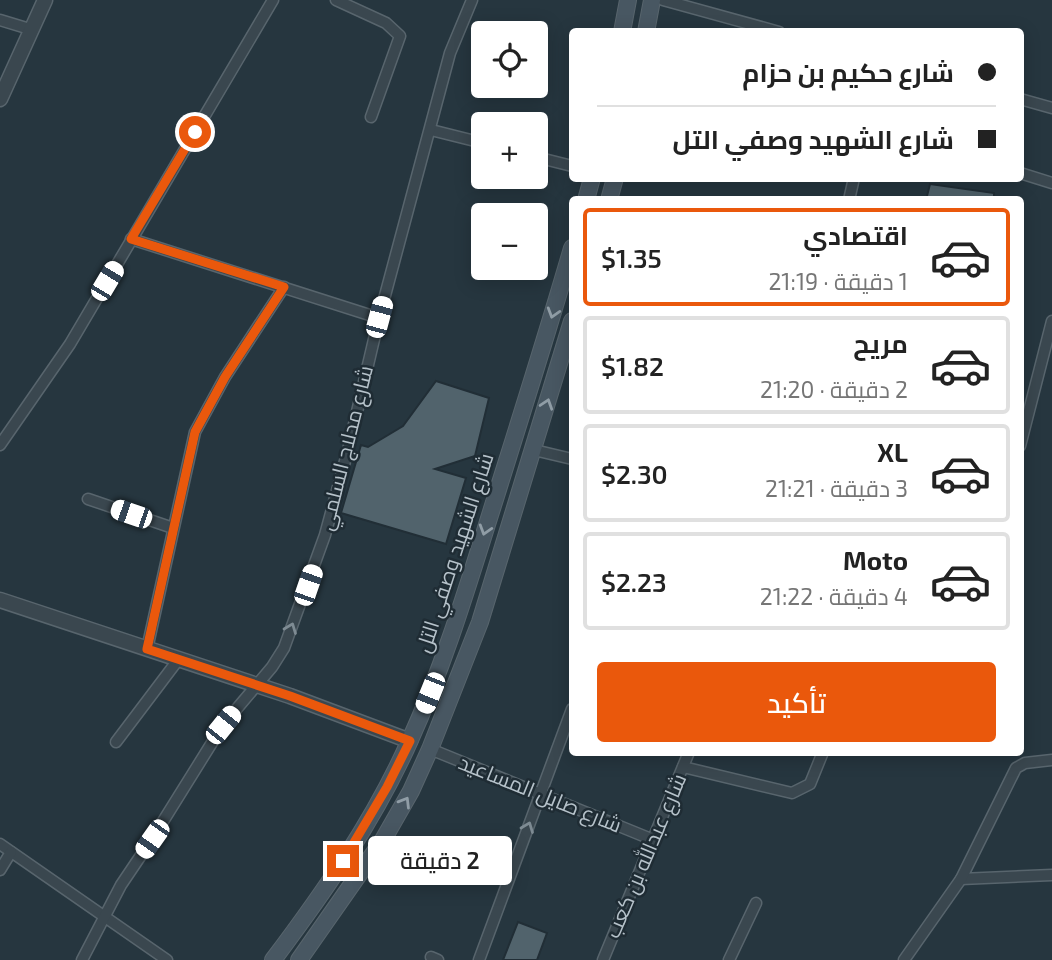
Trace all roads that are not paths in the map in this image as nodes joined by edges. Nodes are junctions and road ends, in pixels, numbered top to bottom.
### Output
1 (45, 0) edge
2 (274, 0) edge
3 (336, 0) edge
4 (472, 0) edge
5 (628, 0) edge
6 (652, 0) edge
7 (663, 0) edge
8 (0, 20) edge
9 (623, 28) edge
10 (647, 28) edge
11 (764, 28) edge
12 (33, 30) junction
13 (0, 99) edge
14 (1024, 100) edge
15 (1052, 108) edge
16 (371, 117) dead end
17 (431, 130) junction
18 (471, 140) edge
19 (548, 160) edge
20 (569, 165) edge
21 (1024, 174) edge
22 (1052, 183) edge
23 (131, 239) junction
24 (569, 258) edge
25 (284, 287) junction
26 (379, 317) junction
27 (1052, 321) edge
28 (569, 331) edge
29 (1047, 357) edge
30 (1024, 386) edge
31 (1034, 389) junction
32 (1024, 430) edge
33 (0, 445) edge
34 (534, 450) junction
35 (569, 458) edge
36 (88, 499) dead end
37 (173, 528) junction
38 (0, 600) edge
39 (147, 649) junction
40 (178, 660) junction
41 (256, 686) junction
42 (569, 717) edge
43 (410, 741) junction
44 (116, 742) dead end
45 (430, 749) junction
46 (688, 756) edge
47 (821, 756) edge
48 (1052, 760) edge
49 (683, 768) junction
50 (540, 793) junction
51 (650, 839) junction
52 (0, 844) edge
53 (11, 852) junction
54 (0, 870) edge
55 (1052, 875) edge
56 (961, 879) junction
57 (328, 884) junction
58 (346, 896) junction
59 (756, 903) dead end
60 (104, 916) junction
61 (306, 916) junction
62 (324, 927) junction
63 (82, 960) edge
64 (167, 960) edge
65 (273, 960) edge
66 (299, 960) edge
67 (479, 960) edge
68 (603, 960) edge
69 (729, 960) edge
70 (904, 960) edge

1 - 12 street
2 - 23 street
3 - 16 street
4 - 17 street, شارع مدلاج السلمي
5 - 9 main road
6 - 10 main road
7 - 11 street
8 - 12 street
12 - 13 street
14 - 15 street
17 - 18 street
17 - 26 street, شارع مدلاج السلمي
19 - 20 street
21 - 22 street
23 - 25 street
23 - 33 street
24 -> 43 main road, شارع الشهيد وصفي التل
25 - 26 street
25 - 37 street
41 -> 26 street, شارع مدلاج السلمي
27 - 29 street
34 -> 28 main road, شارع الشهيد وصفي التل
29 - 31 street
30 - 31 street
31 - 32 street
34 - 35 street
34 - 45 main road, شارع الشهيد وصفي التل
36 - 37 street
37 - 39 street
38 - 39 street
39 - 40 street
40 - 41 street
40 - 44 street
41 - 43 street
41 - 60 street, شارع مدلاج السلمي
42 - 50 street
43 - 57 main road, شارع الشهيد وصفي التل
45 - 50 street, شارع صايل المساعيد
58 -> 45 main road, شارع الشهيد وصفي التل
46 - 49 street, شارع عبدالله بن كعب
47 - 49 street
48 - 56 street
49 - 51 street, شارع عبدالله بن كعب
50 - 51 street, شارع صايل المساعيد
67 -> 50 street
51 - 68 street, شارع عبدالله بن كعب
52 - 53 street
53 - 54 street
53 - 60 street
55 - 56 street
56 - 70 street
57 - 58 main road
57 - 61 main road, شارع الشهيد وصفي التل
58 - 62 main road, شارع الشهيد وصفي التل
59 - 69 street
60 - 63 street, شارع مدلاج السلمي
60 - 64 street
61 - 62 main road
61 - 65 main road, شارع الشهيد وصفي التل
62 - 66 main road, شارع الشهيد وصفي التل

